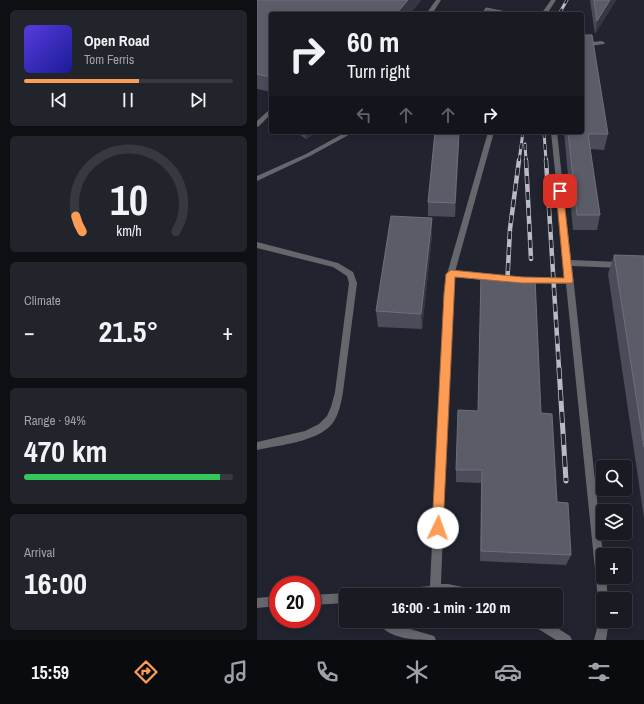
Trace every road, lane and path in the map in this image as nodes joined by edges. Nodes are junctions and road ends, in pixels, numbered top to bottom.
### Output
1 (439, 0) edge
2 (555, 0) edge
3 (430, 12) edge
4 (546, 12) edge
5 (602, 43) dead end
6 (584, 45) edge
7 (269, 113) edge
8 (257, 125) edge
9 (347, 134) edge
10 (490, 134) edge
11 (554, 134) edge
12 (257, 178) edge
13 (257, 245) edge
14 (567, 263) junction
15 (625, 265) edge
16 (451, 274) junction
17 (500, 278) edge
18 (515, 279) edge
19 (569, 281) junction
20 (257, 446) edge
21 (435, 588) edge
22 (602, 592) edge
23 (339, 598) edge
24 (321, 599) edge
25 (269, 601) edge
26 (257, 602) edge
27 (390, 628) edge
28 (547, 628) edge
29 (603, 628) edge
30 (430, 640) edge
31 (566, 640) edge
32 (600, 640) edge

1 - 3 street
2 - 4 street
5 - 6 street
7 - 8 street
9 - 12 street
10 - 16 street
11 - 14 street
13 - 20 street
14 - 15 street
14 - 19 street
16 - 17 street
16 - 21 street
18 - 19 street
19 - 22 street
23 - 24 street
25 - 26 street
27 - 30 street
28 - 31 street
29 - 32 street

